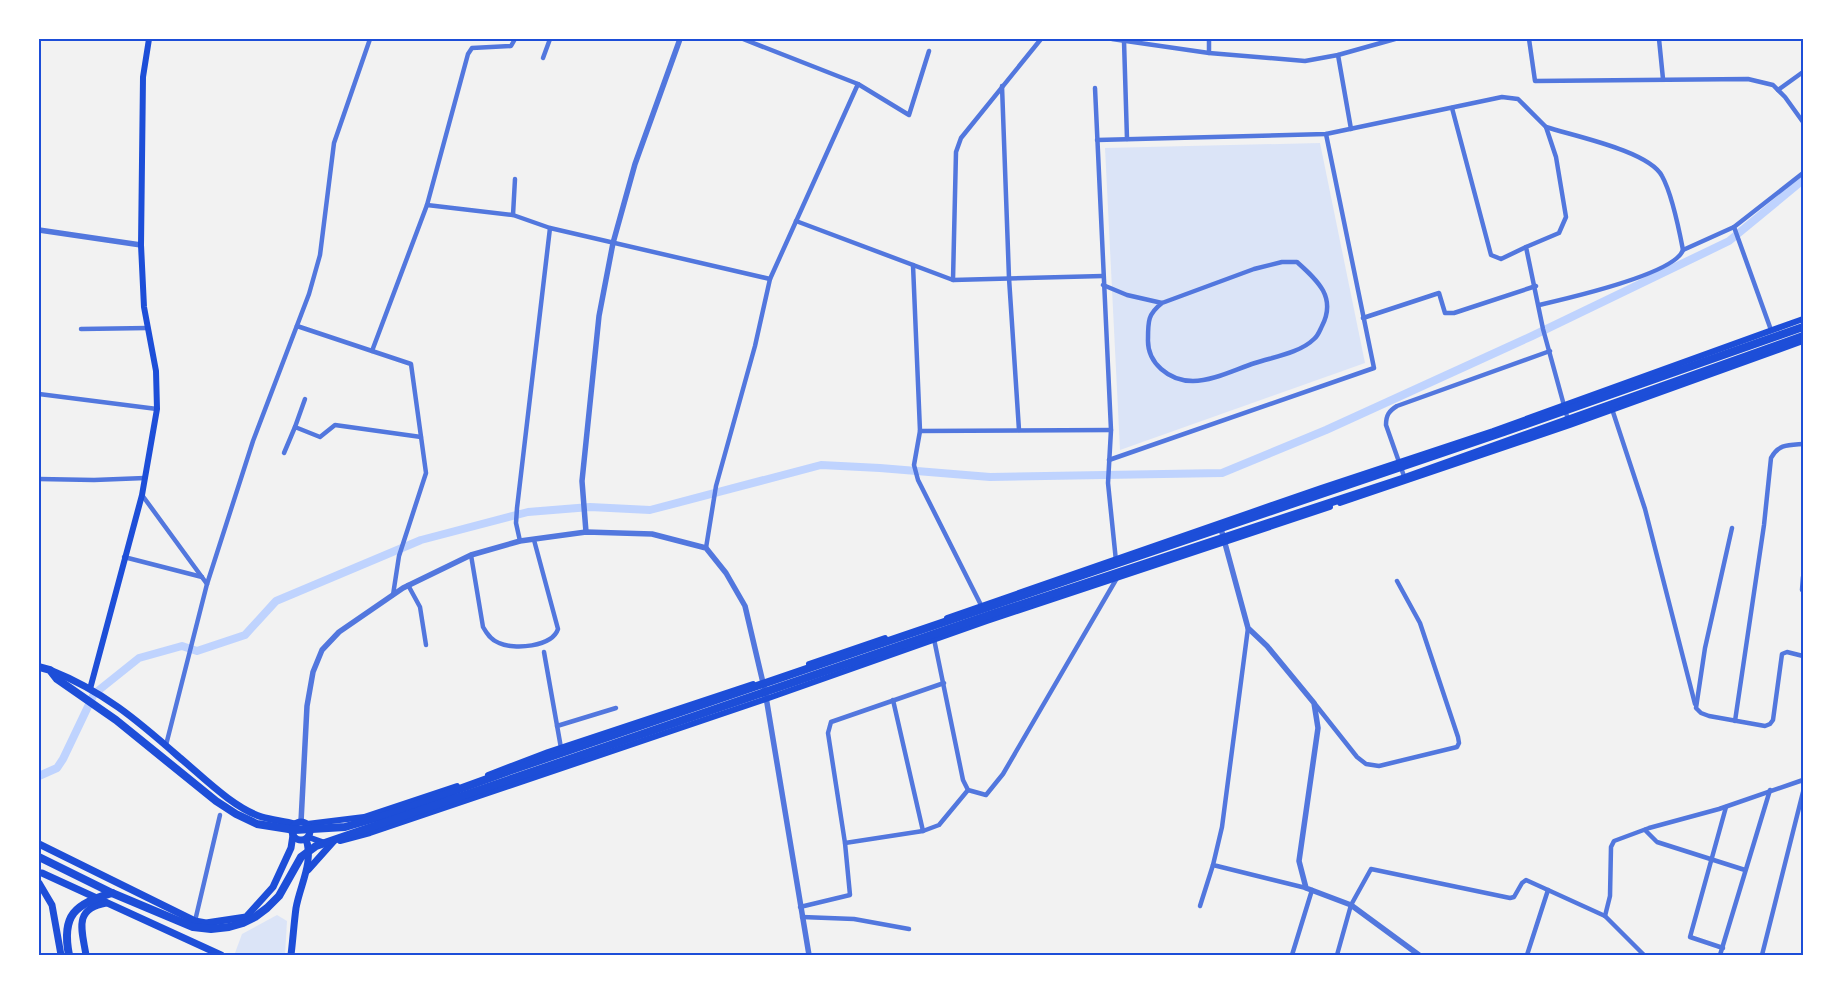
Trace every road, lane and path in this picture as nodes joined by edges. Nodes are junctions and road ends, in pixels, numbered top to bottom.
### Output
1 (149, 39) edge
2 (370, 39) edge
3 (515, 39) edge
4 (550, 39) edge
5 (680, 39) edge
6 (743, 39) edge
7 (1041, 39) edge
8 (1112, 39) edge
9 (1209, 39) edge
10 (1395, 39) edge
11 (1529, 39) edge
12 (1659, 39) edge
13 (1124, 41) junction
14 (929, 51) dead end
15 (1209, 53) junction
16 (1338, 56) junction
17 (542, 58) dead end
18 (1803, 72) edge
19 (1663, 79) junction
20 (858, 84) junction
21 (1002, 86) junction
22 (1095, 88) dead end
23 (1778, 90) junction
24 (1452, 108) junction
25 (1803, 122) edge
26 (1546, 128) junction
27 (1351, 129) junction
28 (1326, 134) junction
29 (1127, 139) junction
30 (1097, 140) junction
31 (1803, 173) edge
32 (514, 179) dead end
33 (427, 205) junction
34 (512, 215) junction
35 (796, 221) junction
36 (550, 228) junction
37 (1734, 229) junction
38 (39, 230) edge
39 (613, 243) junction
40 (142, 245) junction
41 (1526, 247) junction
42 (1682, 250) junction
43 (914, 265) junction
44 (1103, 276) junction
45 (1009, 278) junction
46 (770, 279) junction
47 (953, 280) junction
48 (1104, 285) junction
49 (1536, 286) junction
50 (1162, 303) junction
51 (1539, 306) junction
52 (1363, 318) junction
53 (1803, 319) edge
54 (297, 326) junction
55 (1803, 327) edge
56 (148, 328) junction
57 (81, 329) dead end
58 (1771, 330) junction
59 (1803, 336) edge
60 (1803, 341) edge
61 (372, 351) junction
62 (1550, 351) junction
63 (39, 394) edge
64 (305, 399) dead end
65 (1564, 405) junction
66 (1612, 409) junction
67 (157, 410) junction
68 (1570, 425) junction
69 (295, 427) junction
70 (1020, 430) junction
71 (1111, 430) junction
72 (920, 431) junction
73 (421, 437) junction
74 (1803, 444) edge
75 (284, 453) dead end
76 (1109, 460) junction
77 (1398, 462) junction
78 (145, 478) junction
79 (39, 479) edge
80 (1406, 482) junction
81 (142, 495) junction
82 (1219, 523) junction
83 (1732, 528) dead end
84 (586, 532) junction
85 (534, 540) junction
86 (520, 541) junction
87 (1225, 543) junction
88 (706, 548) junction
89 (471, 555) junction
90 (124, 557) junction
91 (1116, 559) junction
92 (202, 577) junction
93 (1803, 577) edge
94 (1117, 578) junction
95 (1397, 581) dead end
96 (207, 584) junction
97 (408, 585) junction
98 (1802, 590) dead end
99 (393, 595) junction
100 (981, 604) junction
101 (987, 620) junction
102 (1248, 628) junction
103 (934, 639) junction
104 (426, 646) dead end
105 (544, 652) dead end
106 (1803, 656) edge
107 (39, 667) edge
108 (50, 670) junction
109 (763, 680) junction
110 (944, 683) junction
111 (92, 690) junction
112 (766, 699) junction
113 (893, 700) junction
114 (1314, 703) junction
115 (616, 708) dead end
116 (1696, 708) junction
117 (1735, 721) junction
118 (557, 726) junction
119 (166, 745) junction
120 (562, 748) junction
121 (1803, 780) edge
122 (968, 790) junction
123 (1770, 790) junction
124 (1803, 792) edge
125 (1726, 807) junction
126 (220, 815) dead end
127 (301, 823) junction
128 (1645, 830) junction
129 (923, 831) junction
130 (293, 835) junction
131 (307, 838) junction
132 (333, 842) junction
133 (845, 843) junction
134 (39, 844) edge
135 (39, 857) edge
136 (1712, 859) junction
137 (1213, 865) junction
138 (1745, 870) junction
139 (39, 873) edge
140 (305, 874) junction
141 (39, 883) edge
142 (1306, 888) junction
143 (1312, 890) junction
144 (1548, 890) junction
145 (112, 893) junction
146 (107, 903) junction
147 (1351, 905) junction
148 (1200, 906) dead end
149 (800, 907) junction
150 (1606, 916) junction
151 (802, 917) junction
152 (195, 921) junction
153 (909, 929) dead end
154 (1723, 948) junction
155 (61, 955) edge
156 (69, 955) edge
157 (86, 955) edge
158 (221, 955) edge
159 (291, 955) edge
160 (809, 955) edge
161 (1292, 955) edge
162 (1338, 955) edge
163 (1420, 955) edge
164 (1527, 955) edge
165 (1644, 955) edge
166 (1720, 955) edge
167 (1762, 955) edge

1 - 40 main road
2 - 54 street
3 - 33 street
4 - 17 street
5 - 39 street
6 - 20 street
7 - 21 street
8 - 13 street
9 - 15 street
10 - 16 street
11 - 19 street
12 - 19 street
13 - 15 street
13 - 29 street
14 - 20 street
15 - 16 street
16 - 27 street
18 - 23 street
19 - 23 street
20 - 35 street
21 - 45 street
21 - 47 street
22 - 30 street
23 - 25 street
24 - 26 street
24 - 27 street
24 - 41 street
26 - 41 street
26 - 42 street
27 - 28 street
28 - 29 street
28 - 52 street
29 - 30 street
30 - 44 street
31 - 37 street
32 - 34 street
33 - 34 street
33 - 61 street
34 - 36 street
35 - 43 street
35 - 46 street
36 - 39 street
36 - 86 street
37 - 42 street
37 - 58 street
38 - 40 street
39 - 46 street
39 - 84 street
40 - 56 main road
41 - 49 street
42 - 51 street
43 - 47 street
43 - 72 street
44 - 45 street
44 - 48 street
45 - 47 street
45 - 70 street
46 - 88 street
48 - 50 street
48 - 71 street
49 - 51 street
49 - 52 street
50 - 50 street
51 - 62 street
52 - 76 street
53 - 58 main road
54 - 61 street
54 - 96 street
55 - 108 highway
56 - 57 street
56 - 67 main road
58 - 65 main road
59 - 145 highway
60 - 66 main road
61 - 73 street
62 - 65 street
62 - 77 street
63 - 67 street
64 - 69 street
65 - 68 street
65 - 77 main road
66 - 68 main road
66 - 116 street
67 - 78 main road
68 - 80 main road
69 - 73 street
69 - 75 street
70 - 71 street
70 - 72 street
71 - 76 street
72 - 100 street
73 - 99 street
74 - 117 street
76 - 91 street
77 - 80 street
77 - 82 main road
78 - 79 street
78 - 81 main road
80 - 87 main road
81 - 90 main road
81 - 92 street
82 - 87 street
82 - 91 main road
83 - 116 street
84 - 85 street
84 - 88 street
85 - 86 street
85 - 89 street
86 - 89 street
87 - 94 main road
87 - 102 street
88 - 109 street
89 - 97 street
90 - 92 street
90 - 111 main road
91 - 94 street
91 - 100 main road
92 - 96 street
93 - 98 street
94 - 101 main road
94 - 122 street
95 - 114 street
96 - 119 street
97 - 99 street
97 - 104 street
99 - 127 street
100 - 101 street
100 - 109 main road
101 - 103 main road
102 - 114 street
102 - 137 street
103 - 110 street
103 - 112 main road
105 - 118 street
106 - 117 street
107 - 108 highway
108 - 111 main road
109 - 112 street
109 - 120 main road
110 - 113 street
110 - 122 street
111 - 119 main road
112 - 132 main road
112 - 149 street
113 - 129 street
113 - 133 street
114 - 142 street
115 - 118 street
116 - 117 street
118 - 120 street
119 - 127 main road
120 - 127 main road
121 - 123 street
122 - 129 street
123 - 125 street
123 - 138 street
124 - 167 street
125 - 128 street
125 - 136 street
126 - 152 street
127 - 130 main road
127 - 131 main road
128 - 136 street
128 - 150 street
129 - 133 street
130 - 131 main road
130 - 152 main road
131 - 132 main road
131 - 140 main road
132 - 140 main road
133 - 149 street
134 - 152 main road
135 - 145 highway
136 - 138 street
136 - 154 street
137 - 142 street
137 - 148 street
138 - 154 street
139 - 146 main road
140 - 159 main road
141 - 155 main road
142 - 143 street
143 - 147 street
143 - 161 street
144 - 147 street
144 - 150 street
144 - 164 street
145 - 156 highway
146 - 157 main road
146 - 158 main road
147 - 162 street
147 - 163 street
149 - 151 street
150 - 165 street
151 - 153 street
151 - 160 street
154 - 166 street

